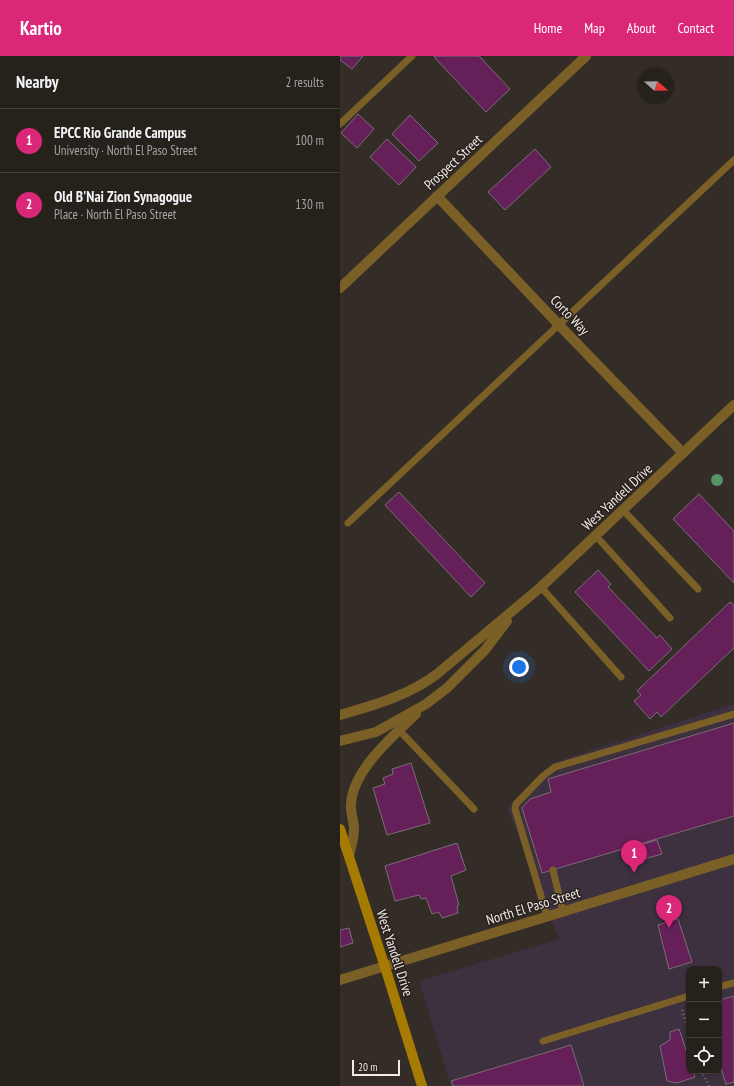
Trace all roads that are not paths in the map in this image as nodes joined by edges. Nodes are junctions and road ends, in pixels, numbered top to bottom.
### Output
1 (412, 56) edge
2 (586, 56) edge
3 (340, 124) edge
4 (734, 160) edge
5 (437, 196) junction
6 (340, 288) edge
7 (559, 325) junction
8 (734, 405) edge
9 (683, 453) junction
10 (623, 510) junction
11 (348, 523) dead end
12 (596, 536) junction
13 (541, 587) junction
14 (698, 589) dead end
15 (517, 608) junction
16 (670, 618) dead end
17 (622, 676) dead end
18 (426, 704) junction
19 (734, 714) edge
20 (340, 715) edge
21 (399, 730) junction
22 (340, 741) edge
23 (474, 809) dead end
24 (340, 829) edge
25 (350, 856) junction
26 (734, 859) edge
27 (553, 870) dead end
28 (563, 912) junction
29 (548, 916) junction
30 (385, 966) junction
31 (340, 980) edge
32 (734, 983) edge
33 (722, 986) edge
34 (686, 997) edge
35 (543, 1041) dead end
36 (422, 1086) edge

1 - 3 lane
2 - 5 street, Prospect Street
4 - 7 lane
5 - 6 street, Prospect Street
5 - 7 street, Corto Way
7 - 9 street, Corto Way
7 - 11 lane
8 - 9 street, West Yandell Drive
9 - 10 street, West Yandell Drive
10 - 12 street, West Yandell Drive
10 - 14 lane
12 - 13 street, West Yandell Drive
12 - 16 lane
13 - 15 street, West Yandell Drive
13 - 17 lane
15 - 18 street, West Yandell Drive
15 - 20 street, West Yandell Drive
18 - 21 street
18 - 22 street, West Yandell Drive
19 - 29 lane
21 - 23 lane
21 - 25 street
24 - 25 main road, West Yandell Drive
25 - 30 main road, West Yandell Drive
26 - 28 street, North El Paso Street
27 - 28 lane
28 - 29 street, North El Paso Street
29 - 30 street, North El Paso Street
30 - 31 street, North El Paso Street
30 - 36 main road, West Yandell Drive
32 - 33 lane
34 - 35 lane

